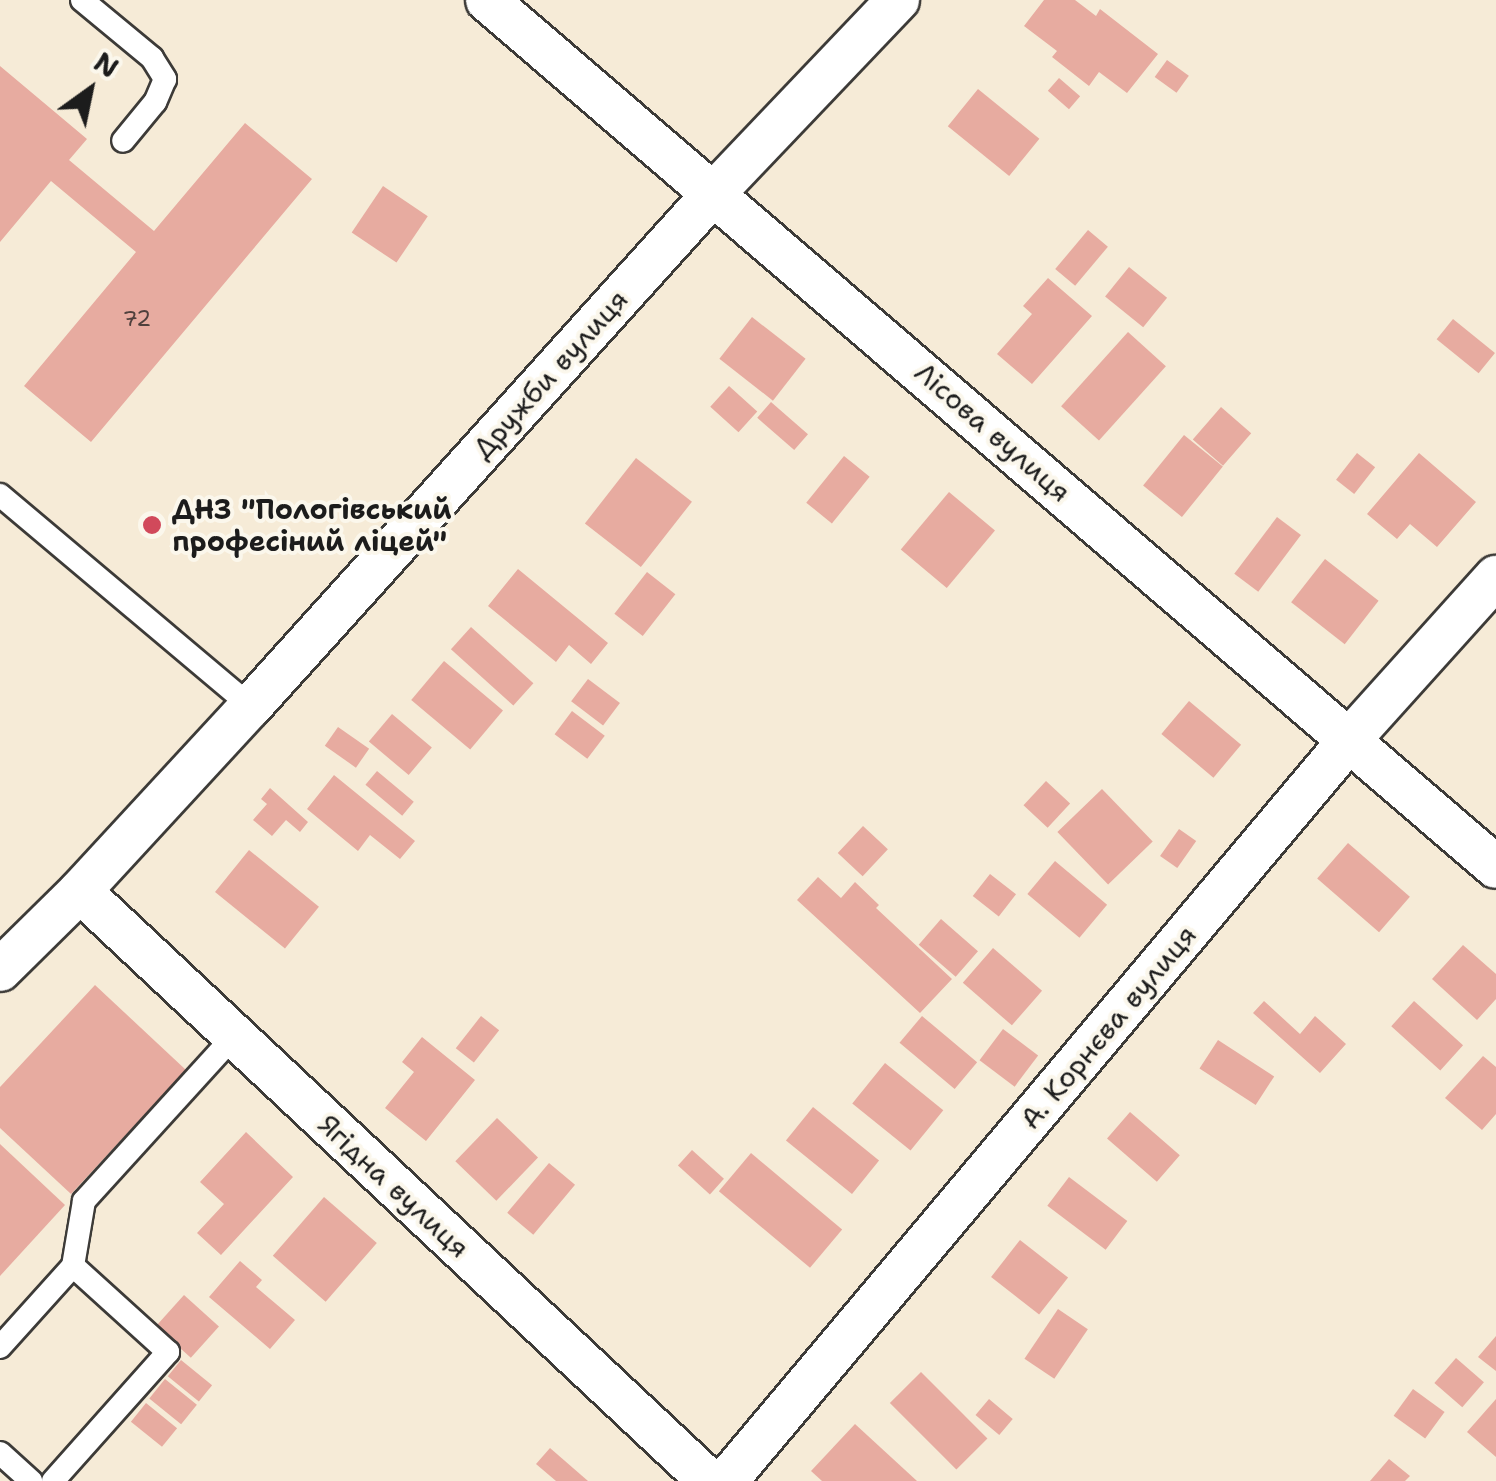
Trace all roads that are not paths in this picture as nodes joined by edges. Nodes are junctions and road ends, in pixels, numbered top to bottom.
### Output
1 (82, 0) edge
2 (486, 0) edge
3 (898, 0) edge
4 (124, 140) dead end
5 (714, 193) junction
6 (0, 496) edge
7 (1496, 577) edge
8 (252, 706) junction
9 (1350, 738) junction
10 (1496, 867) edge
11 (80, 891) junction
12 (0, 970) edge
13 (234, 1036) junction
14 (72, 1266) junction
15 (0, 1347) edge
16 (0, 1454) edge
17 (31, 1481) edge
18 (53, 1481) edge
19 (709, 1481) edge
20 (726, 1481) edge

1 - 4 lane
2 - 5 street, Лісова вулиця
3 - 5 street, Дружби вулиця
5 - 8 street, Дружби вулиця
5 - 9 street, Лісова вулиця
6 - 8 lane
7 - 9 street, А. Корнєва вулиця
8 - 11 street, Дружби вулиця
9 - 10 street, Лісова вулиця
9 - 20 street, А. Корнєва вулиця
11 - 12 street, Дружби вулиця
11 - 13 street, Ягідна вулиця
13 - 14 lane
13 - 19 street, Ягідна вулиця
14 - 15 lane
14 - 18 lane
16 - 17 lane

